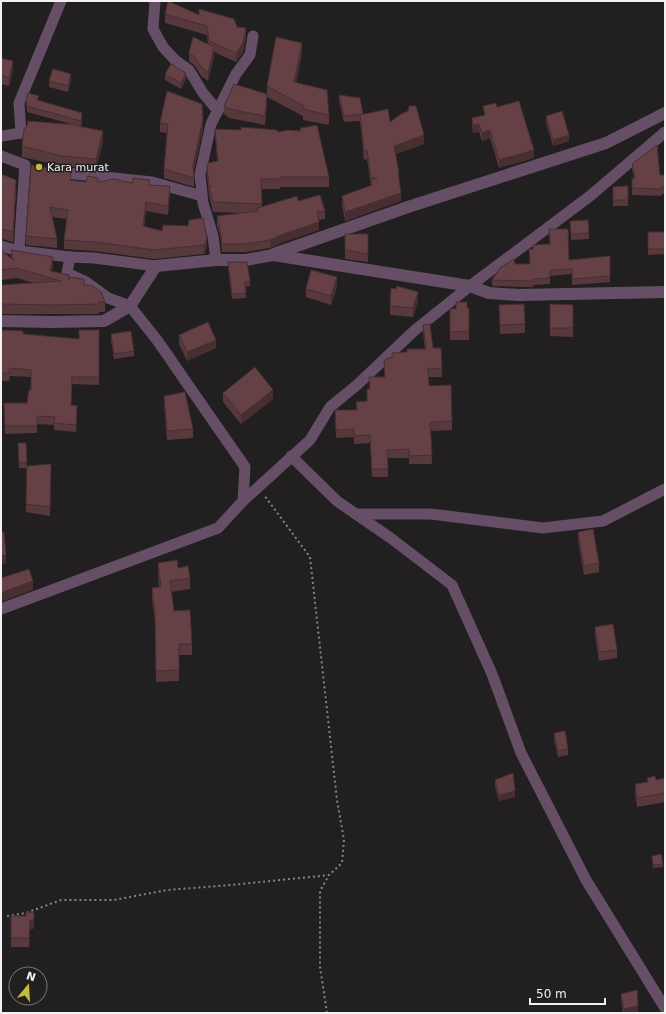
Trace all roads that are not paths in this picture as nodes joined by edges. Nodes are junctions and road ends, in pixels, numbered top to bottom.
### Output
1 (62, 1) edge
2 (155, 1) edge
3 (253, 36) dead end
4 (218, 111) junction
5 (665, 113) edge
6 (665, 132) edge
7 (1, 139) edge
8 (1, 156) edge
9 (47, 170) edge
10 (202, 196) junction
11 (1, 246) edge
12 (19, 251) junction
13 (273, 255) junction
14 (70, 257) junction
15 (216, 260) junction
16 (156, 266) junction
17 (470, 286) junction
18 (665, 292) edge
19 (130, 306) junction
20 (1, 321) edge
21 (291, 456) junction
22 (665, 489) edge
23 (243, 501) junction
24 (356, 514) junction
25 (1, 609) edge
26 (665, 1008) edge

1 - 7 street
2 - 4 street
3 - 4 street
4 - 10 street
5 - 13 street
6 - 17 street
8 - 12 street
9 - 10 street
10 - 15 street
11 - 12 street
12 - 14 street
13 - 15 street
13 - 17 street
14 - 16 street
14 - 19 street
15 - 16 street
16 - 19 street
17 - 18 street
17 - 21 street
19 - 20 street
19 - 23 street
21 - 23 street
21 - 24 street
22 - 24 street
23 - 25 street
24 - 26 street

